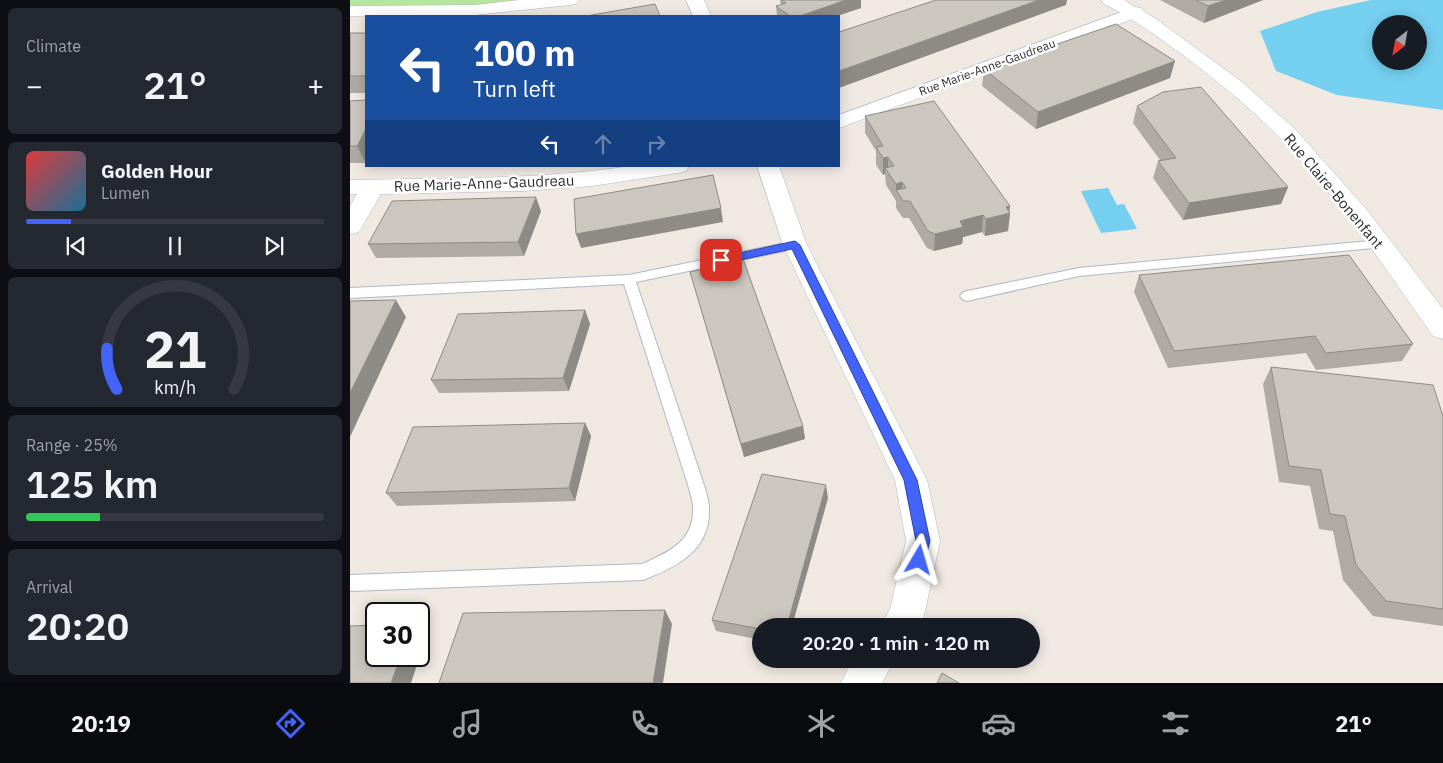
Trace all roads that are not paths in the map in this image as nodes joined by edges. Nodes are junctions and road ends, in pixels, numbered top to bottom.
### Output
1 (570, 0) edge
2 (695, 0) edge
3 (1110, 0) edge
4 (536, 2) edge
5 (350, 11) edge
6 (1135, 12) junction
7 (702, 15) edge
8 (840, 122) edge
9 (671, 167) edge
10 (768, 167) edge
11 (362, 187) edge
12 (350, 226) edge
13 (1380, 244) junction
14 (795, 245) junction
15 (630, 279) junction
16 (350, 293) edge
17 (967, 296) dead end
18 (1443, 329) edge
19 (350, 583) edge
20 (905, 618) edge
21 (871, 668) edge
22 (860, 683) edge

1 - 4 street
2 - 7 street
3 - 6 street, Rue Claire-Bonenfant
4 - 5 street
6 - 8 street, Rue Marie-Anne-Gaudreau
6 - 13 street, Rue Claire-Bonenfant
9 - 11 street, Rue Marie-Anne-Gaudreau
10 - 14 street
11 - 12 street
13 - 17 lane
13 - 18 street, Rue Claire-Bonenfant
14 - 15 lane
14 - 20 street
15 - 16 lane
15 - 19 lane
21 - 22 street

